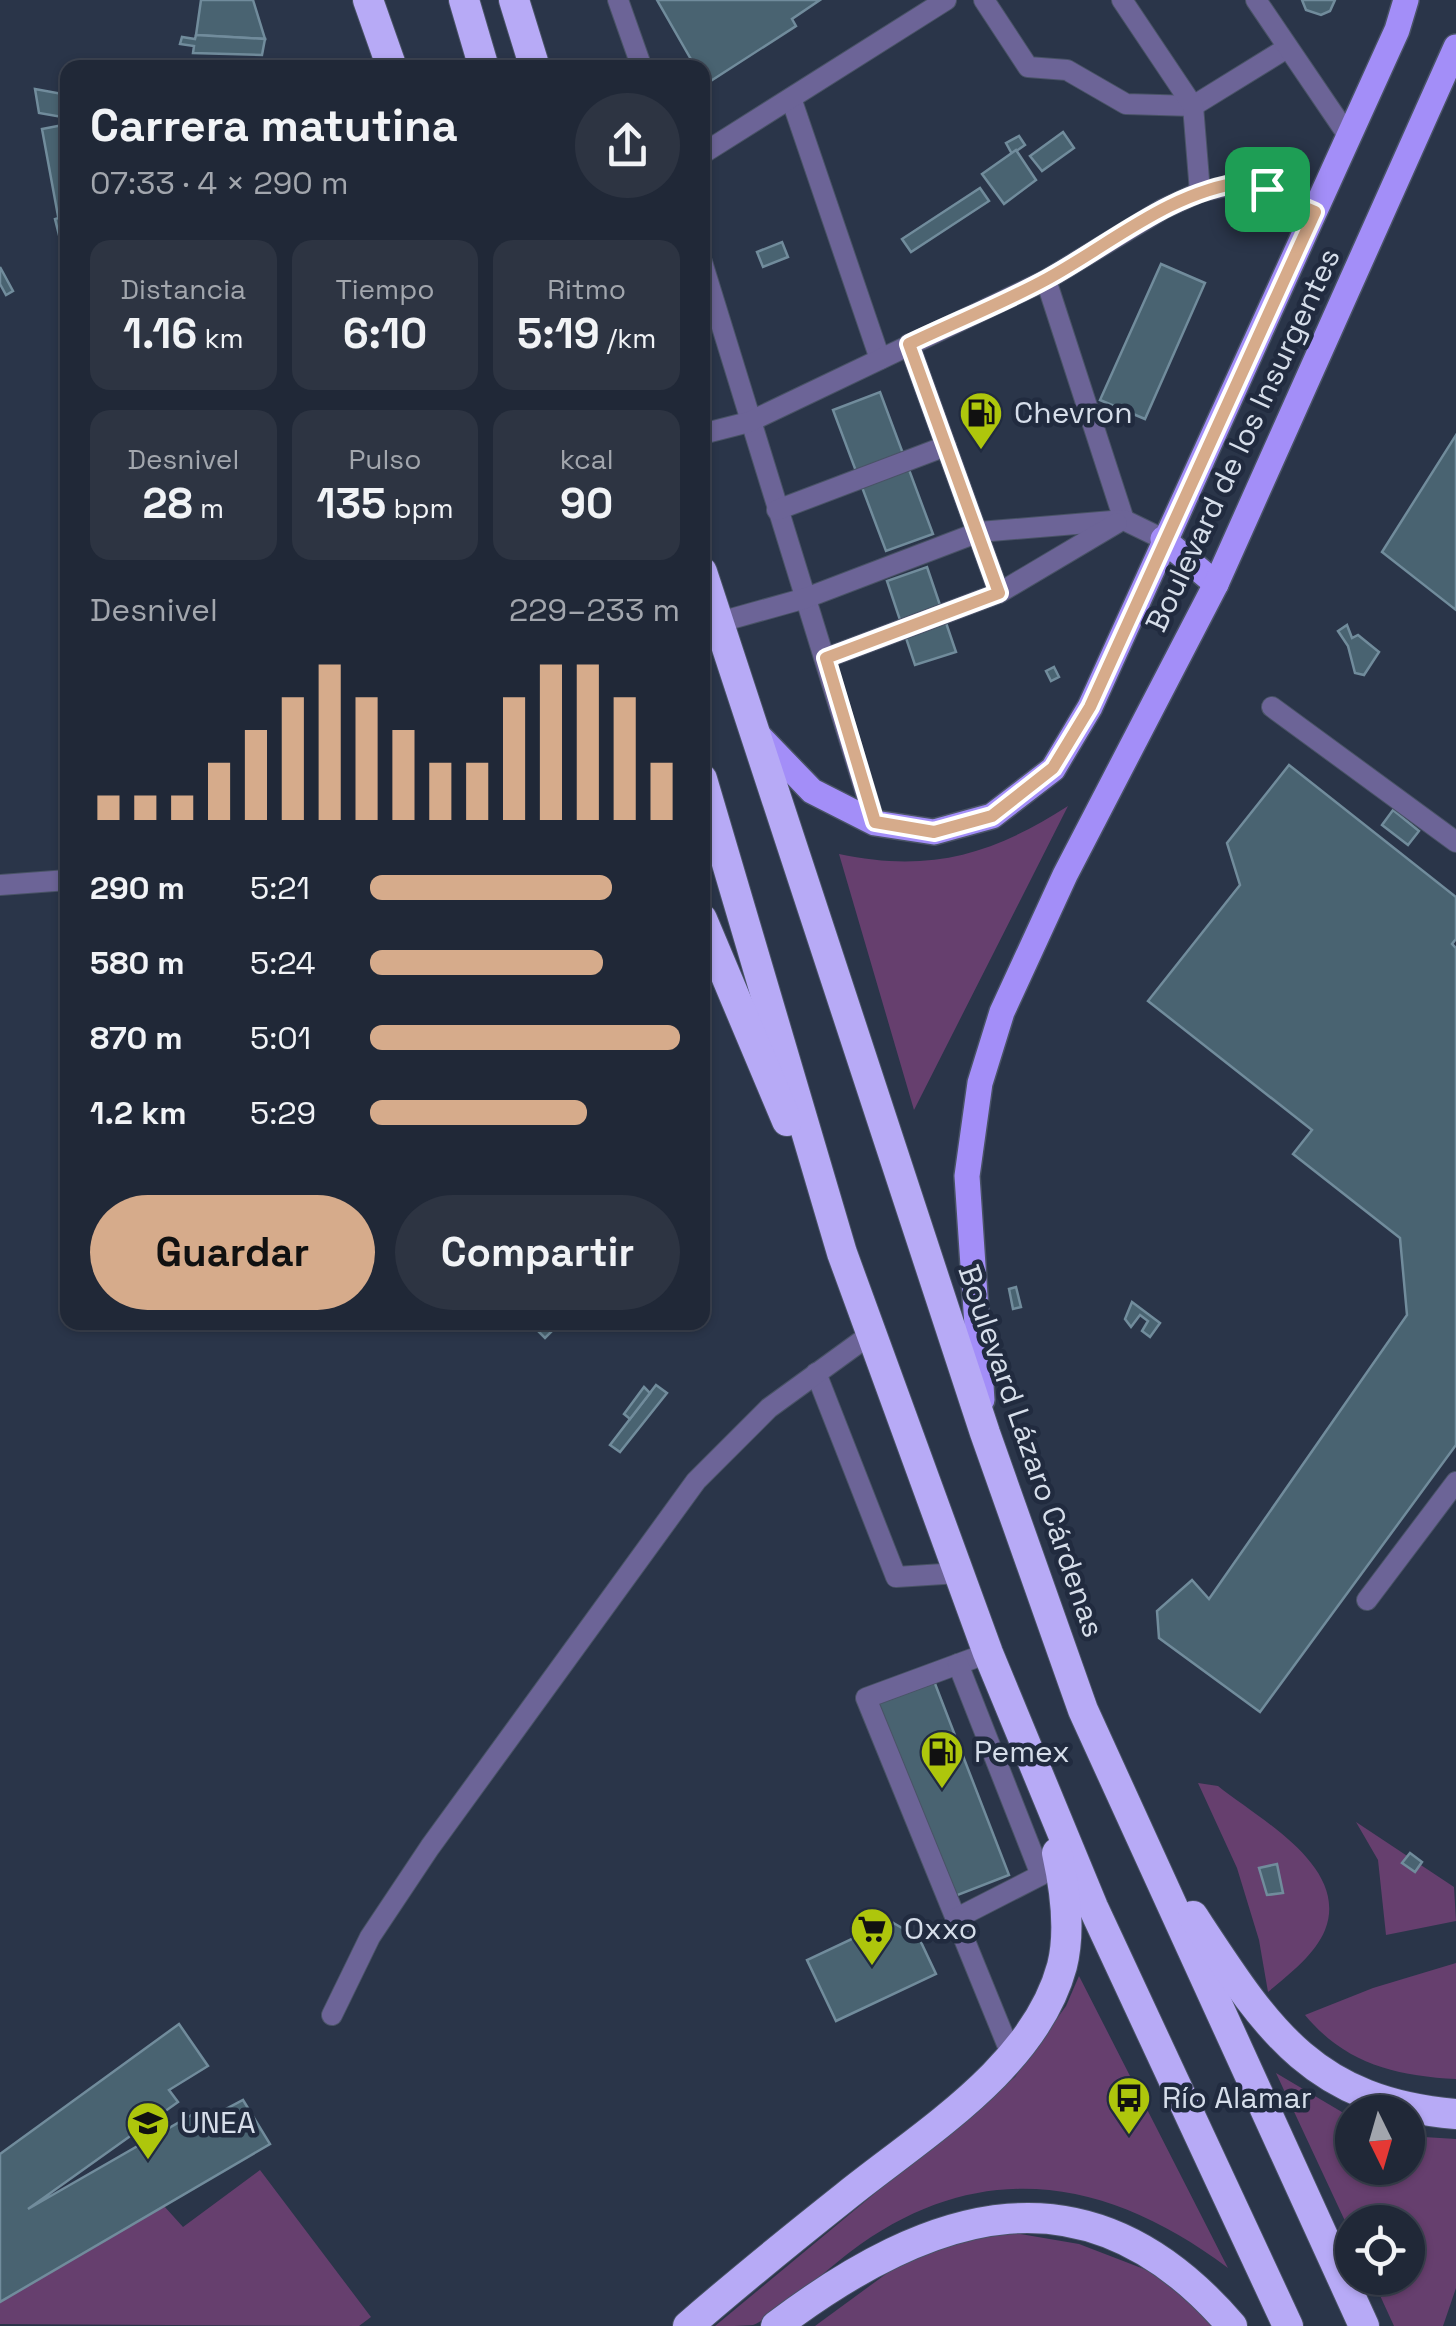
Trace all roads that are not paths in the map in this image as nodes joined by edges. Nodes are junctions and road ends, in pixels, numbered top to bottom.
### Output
1 (368, 0) edge
2 (464, 0) edge
3 (514, 0) edge
4 (618, 0) edge
5 (946, 0) edge
6 (984, 0) edge
7 (1122, 0) edge
8 (1256, 0) edge
9 (1406, 0) edge
10 (1456, 47) edge
11 (1286, 48) junction
12 (389, 60) edge
13 (482, 60) edge
14 (533, 60) edge
15 (639, 60) edge
16 (792, 101) junction
17 (1193, 106) junction
18 (1349, 136) junction
19 (710, 149) edge
20 (1200, 192) junction
21 (1315, 212) junction
22 (1046, 280) junction
23 (710, 290) edge
24 (909, 344) junction
25 (880, 359) junction
26 (748, 422) junction
27 (710, 432) edge
28 (946, 446) junction
29 (777, 510) junction
30 (1124, 520) junction
31 (979, 532) junction
32 (1163, 539) junction
33 (1216, 584) junction
34 (999, 593) junction
35 (710, 594) edge
36 (806, 598) junction
37 (720, 622) junction
38 (826, 658) junction
39 (1272, 707) dead end
40 (758, 735) junction
41 (710, 806) edge
42 (875, 822) junction
43 (1456, 842) edge
44 (60, 881) edge
45 (0, 885) edge
46 (710, 938) edge
47 (842, 1254) junction
48 (871, 1334) junction
49 (816, 1373) junction
50 (985, 1433) junction
51 (1456, 1482) edge
52 (958, 1574) junction
53 (1367, 1600) dead end
54 (988, 1653) junction
55 (958, 1664) junction
56 (1003, 1689) junction
57 (1084, 1710) junction
58 (954, 1919) junction
59 (332, 2015) dead end
60 (1011, 2054) junction
61 (1456, 2114) edge
62 (688, 2326) edge
63 (776, 2326) edge
64 (1232, 2326) edge
65 (1288, 2326) edge
66 (1364, 2326) edge

1 - 12 highway
2 - 13 highway
3 - 14 highway
4 - 15 lane
5 - 16 lane
6 - 17 lane
7 - 17 lane
8 - 11 lane
9 - 18 main road, Boulevard de los Insurgentes
10 - 33 main road, Boulevard de los Insurgentes
11 - 17 lane
11 - 18 lane
16 - 19 lane
16 - 25 lane
17 - 20 lane
18 - 21 main road, Boulevard de los Insurgentes
20 - 21 lane
20 - 22 lane
21 - 32 main road, Boulevard de los Insurgentes
22 - 24 lane
22 - 30 lane
23 - 26 lane
24 - 25 lane
24 - 28 lane
25 - 26 lane
26 - 27 lane
26 - 29 lane
28 - 29 lane
28 - 31 lane
29 - 36 lane
30 - 31 lane
30 - 32 lane
30 - 34 lane
31 - 34 lane
31 - 36 lane
32 - 33 main road
32 - 42 main road, Boulevard de los Insurgentes
33 - 50 main road, Boulevard de los Insurgentes
34 - 38 lane
35 - 37 highway, Boulevard Lázaro Cárdenas
36 - 37 lane
36 - 38 lane
37 - 40 highway, Boulevard Lázaro Cárdenas
38 - 42 lane
39 - 43 lane
40 - 42 main road, Boulevard de los Insurgentes
40 - 50 highway, Boulevard Lázaro Cárdenas
41 - 47 highway
44 - 45 lane
46 - 47 highway
47 - 48 highway
48 - 49 lane
48 - 52 highway
49 - 52 lane
49 - 59 lane
50 - 57 highway, Boulevard Lázaro Cárdenas
51 - 53 lane
52 - 54 highway
54 - 55 lane
54 - 56 highway
55 - 58 lane
55 - 58 lane
56 - 60 highway
56 - 65 highway
57 - 61 highway
57 - 66 highway, Boulevard Lázaro Cárdenas
58 - 60 lane
60 - 62 highway
63 - 64 highway

